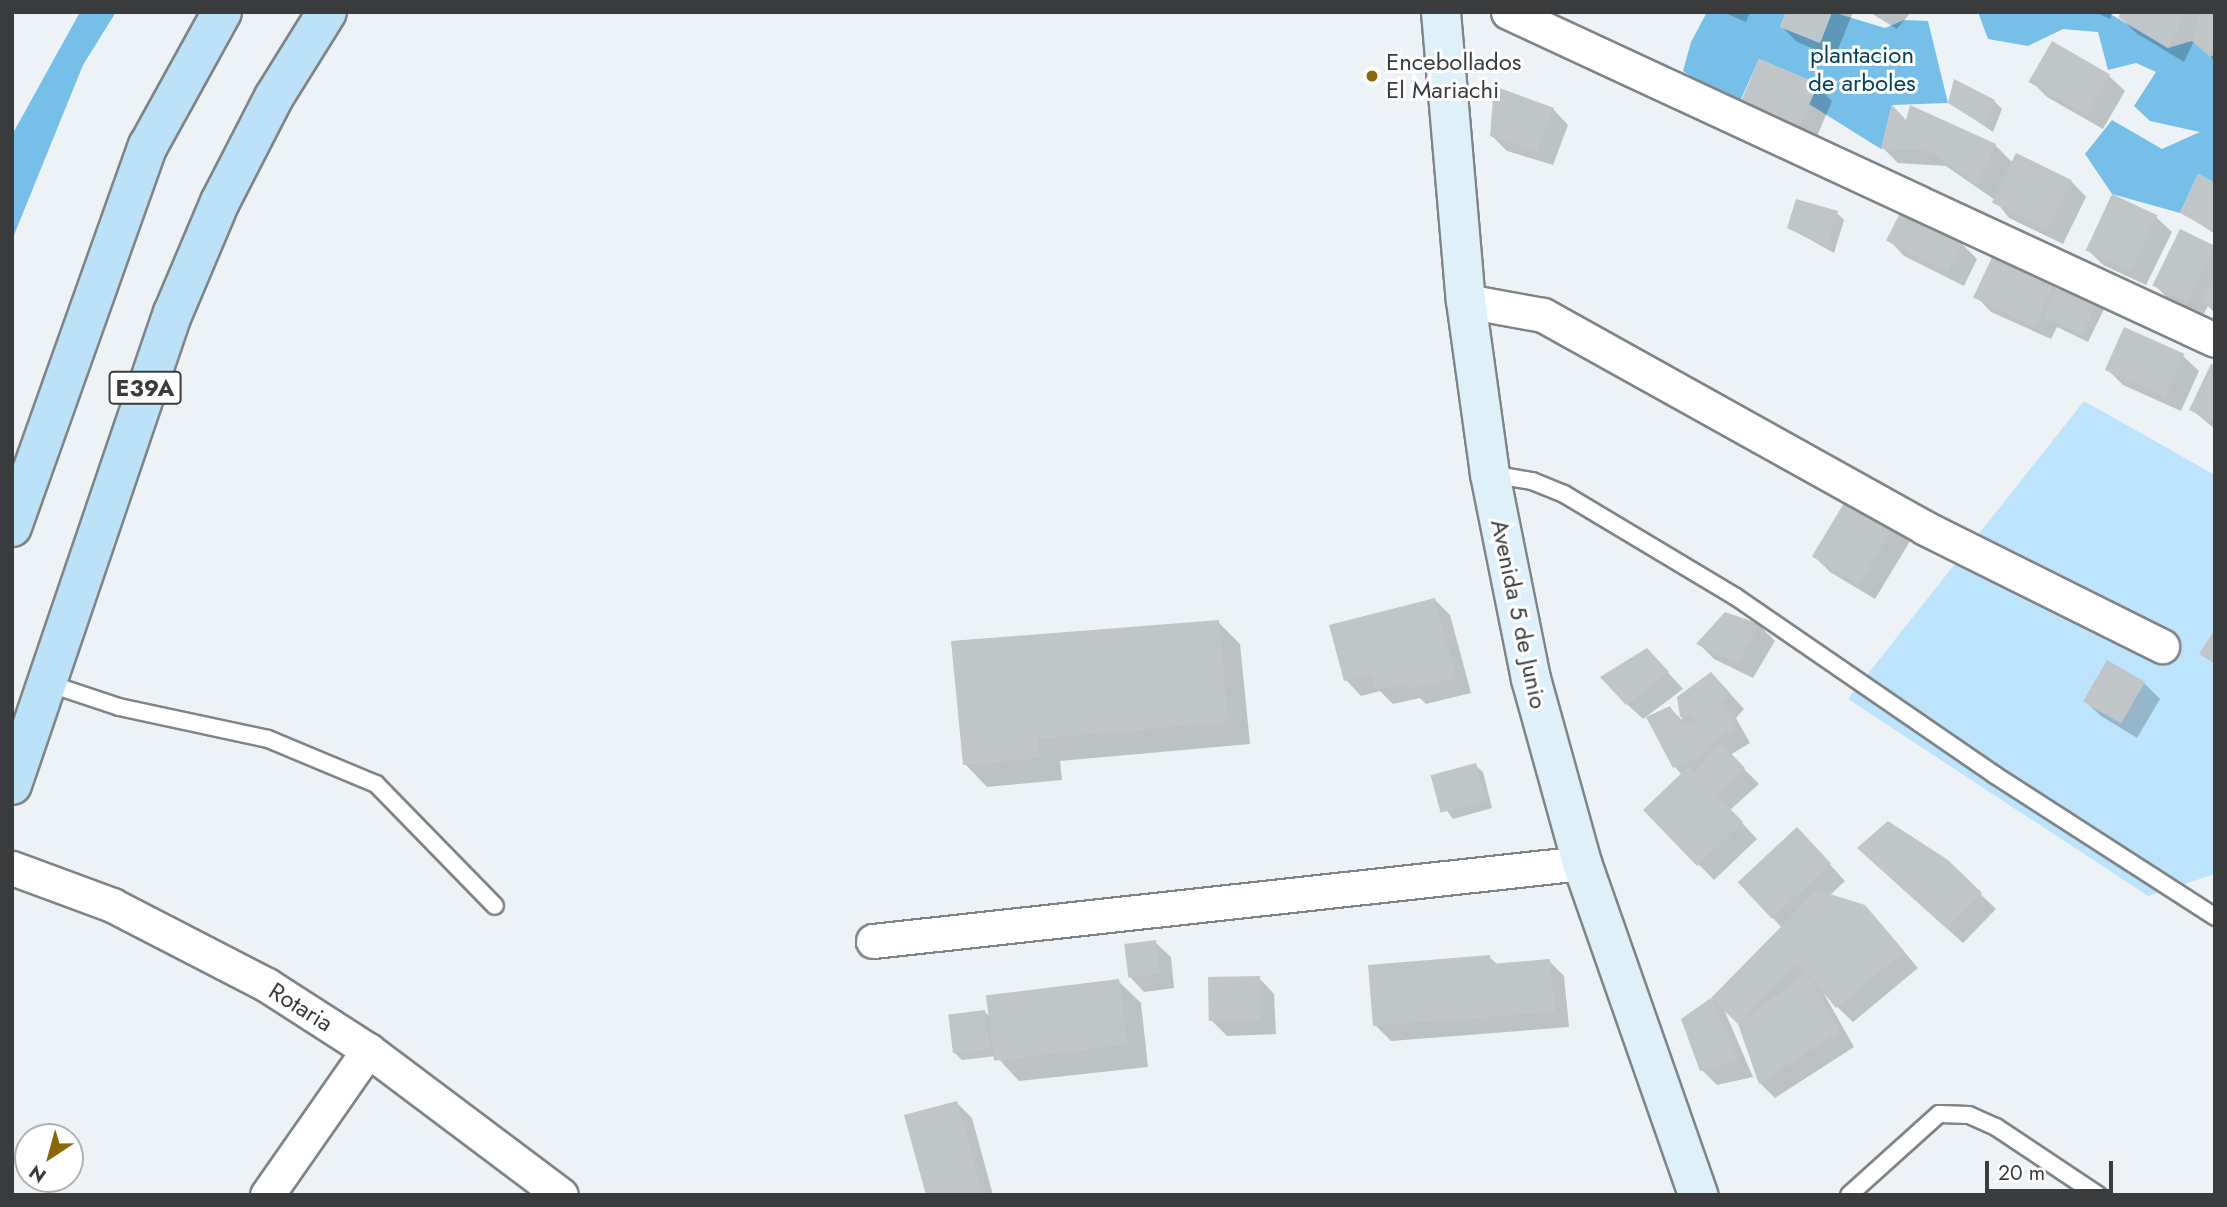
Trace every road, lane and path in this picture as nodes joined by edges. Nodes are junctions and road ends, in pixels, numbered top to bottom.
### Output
1 (222, 12) edge
2 (327, 12) edge
3 (1441, 12) edge
4 (1508, 12) edge
5 (1466, 301) junction
6 (2215, 340) edge
7 (1490, 474) junction
8 (12, 527) edge
9 (2162, 646) dead end
10 (47, 684) junction
11 (12, 785) edge
12 (1582, 863) junction
13 (12, 867) edge
14 (495, 905) dead end
15 (2215, 917) edge
16 (873, 941) dead end
17 (368, 1050) junction
18 (267, 1195) edge
19 (561, 1195) edge
20 (1698, 1195) edge
21 (1849, 1195) edge
22 (2098, 1195) edge

1 - 8 main road
2 - 10 main road, E39A
3 - 5 street, Avenida 5 de Junio
4 - 6 street
5 - 7 street, Avenida 5 de Junio
5 - 9 street
7 - 12 street, Avenida 5 de Junio
7 - 15 lane
10 - 11 main road, E39A
10 - 14 lane
12 - 16 street
12 - 20 street, Avenida 5 de Junio
13 - 17 street, Rotaria
17 - 18 street
17 - 19 street, Rotaria
21 - 22 lane

